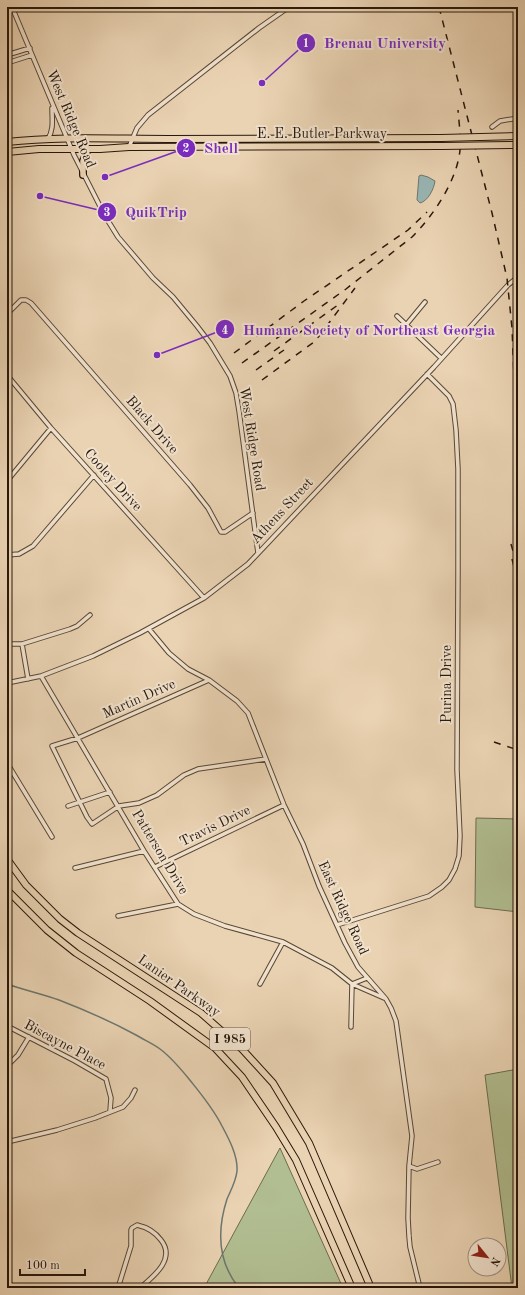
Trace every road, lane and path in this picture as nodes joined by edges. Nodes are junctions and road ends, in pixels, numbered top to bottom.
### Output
1 (12, 7) edge
2 (289, 7) edge
3 (30, 48) junction
4 (7, 55) edge
5 (32, 55) junction
6 (7, 63) edge
7 (52, 104) junction
8 (518, 118) edge
9 (492, 127) dead end
10 (517, 136) edge
11 (67, 138) junction
12 (48, 139) junction
13 (132, 139) junction
14 (7, 142) edge
15 (518, 145) edge
16 (129, 147) junction
17 (71, 149) junction
18 (88, 149) junction
19 (7, 152) edge
20 (83, 175) junction
21 (518, 277) edge
22 (425, 302) dead end
23 (7, 314) edge
24 (397, 316) dead end
25 (406, 325) junction
26 (441, 358) junction
27 (427, 374) junction
28 (7, 376) edge
29 (51, 428) junction
30 (94, 475) junction
31 (7, 481) edge
32 (252, 513) junction
33 (258, 553) junction
34 (7, 555) edge
35 (204, 598) junction
36 (90, 615) dead end
37 (149, 629) junction
38 (7, 644) edge
39 (22, 644) junction
40 (42, 676) junction
41 (28, 679) junction
42 (209, 680) junction
43 (7, 683) edge
44 (78, 738) junction
45 (266, 759) junction
46 (7, 763) edge
47 (110, 792) junction
48 (79, 802) junction
49 (284, 805) junction
50 (68, 806) dead end
51 (119, 806) junction
52 (52, 837) dead end
53 (144, 851) junction
54 (7, 859) edge
55 (155, 867) junction
56 (75, 868) dead end
57 (7, 890) edge
58 (178, 904) junction
59 (118, 916) dead end
60 (338, 925) junction
61 (283, 942) junction
62 (367, 978) junction
63 (260, 984) dead end
64 (352, 984) junction
65 (386, 999) junction
66 (7, 1026) edge
67 (351, 1027) dead end
68 (29, 1037) junction
69 (7, 1066) edge
70 (135, 1090) dead end
71 (110, 1112) junction
72 (7, 1142) edge
73 (438, 1162) dead end
74 (409, 1166) junction
75 (118, 1288) edge
76 (140, 1288) edge
77 (352, 1288) edge
78 (371, 1288) edge
79 (420, 1288) edge

1 - 3 street, West Ridge Road
2 - 13 street
3 - 4 street
3 - 5 street, West Ridge Road
5 - 6 street
5 - 7 street, West Ridge Road
7 - 11 street, West Ridge Road
7 - 12 street
8 - 9 street
10 - 13 highway, E. E. Butler Parkway, bridge
11 - 12 highway, E. E. Butler Parkway
11 - 13 highway, E. E. Butler Parkway
11 - 17 street, West Ridge Road
12 - 14 highway, E. E. Butler Parkway
13 - 16 street
15 - 16 highway, E. E. Butler Parkway, bridge
16 - 18 highway, E. E. Butler Parkway
17 - 18 highway, E. E. Butler Parkway
17 - 19 highway, E. E. Butler Parkway
17 - 20 street, West Ridge Road
18 - 20 main road
20 - 32 street, West Ridge Road
21 - 26 street, Athens Street
22 - 25 street
23 - 32 street, Black Drive
24 - 25 street
25 - 26 street
26 - 27 street, Athens Street
27 - 33 street, Athens Street
27 - 60 street, Purina Drive
28 - 29 street, Cooley Drive
29 - 30 street, Cooley Drive
29 - 31 street
30 - 34 street
30 - 35 street, Cooley Drive
32 - 33 street, West Ridge Road
33 - 35 street, Athens Street
35 - 37 street, Athens Street
36 - 39 street
37 - 40 street, Athens Street
37 - 42 street, East Ridge Road
38 - 39 street
39 - 41 street
40 - 41 street, Athens Street
40 - 44 street, Patterson Drive
41 - 43 street, Athens Street
42 - 44 street, Martin Drive
42 - 45 street, East Ridge Road
44 - 47 street, Patterson Drive
44 - 48 street, Martin Drive
45 - 49 street, East Ridge Road
45 - 51 street
46 - 52 street
47 - 48 street
47 - 51 street, Patterson Drive
48 - 50 street
48 - 51 street
49 - 55 street, Travis Drive
49 - 60 street, East Ridge Road
51 - 53 street, Patterson Drive
53 - 55 street, Patterson Drive
53 - 56 street
54 - 78 highway, Lanier Parkway / I 985
55 - 58 street, Patterson Drive
57 - 77 highway, Lanier Parkway / I 985
58 - 59 street
58 - 61 street, Patterson Drive
60 - 62 street, East Ridge Road
61 - 63 street
61 - 64 street, Patterson Drive
62 - 64 street
62 - 65 street, East Ridge Road
64 - 65 street, Patterson Drive
64 - 67 street
65 - 74 street, East Ridge Road
66 - 68 street, Biscayne Place
68 - 69 street
68 - 71 street, Biscayne Place
70 - 71 street
71 - 72 street
73 - 74 street
74 - 79 street, East Ridge Road
75 - 76 street

